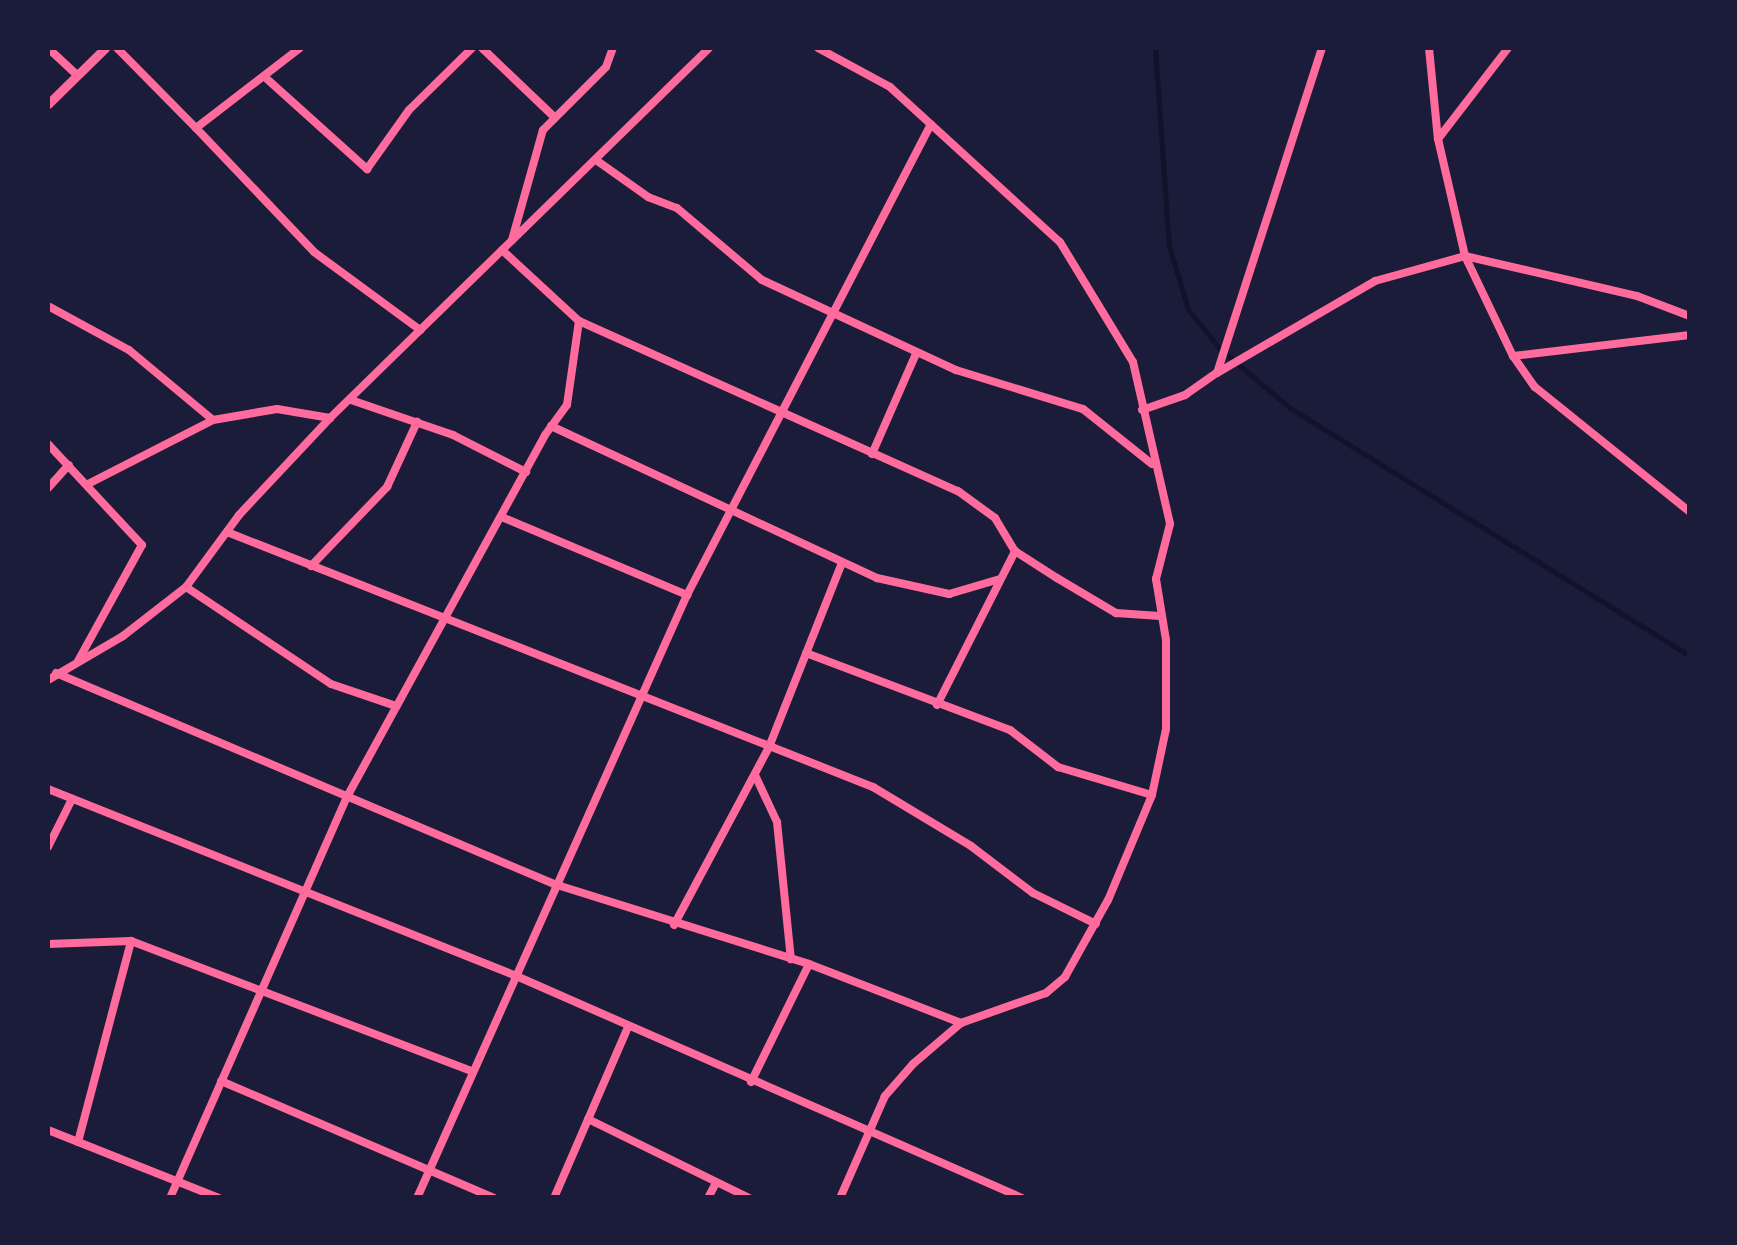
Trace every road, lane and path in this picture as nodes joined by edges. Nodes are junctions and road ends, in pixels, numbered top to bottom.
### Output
1 (105, 48) edge
2 (117, 48) edge
3 (300, 48) edge
4 (472, 48) edge
5 (482, 48) edge
6 (613, 48) edge
7 (709, 48) edge
8 (818, 48) edge
9 (1322, 48) edge
10 (1430, 48) edge
11 (1508, 48) edge
12 (49, 51) edge
13 (77, 75) junction
14 (267, 79) junction
15 (48, 104) edge
16 (552, 116) junction
17 (931, 124) junction
18 (196, 128) junction
19 (1438, 139) junction
20 (596, 160) junction
21 (512, 240) junction
22 (502, 250) junction
23 (1465, 256) junction
24 (48, 306) edge
25 (828, 313) junction
26 (1690, 316) edge
27 (579, 320) junction
28 (420, 330) junction
29 (1690, 335) edge
30 (916, 354) junction
31 (1513, 356) junction
32 (1218, 372) junction
33 (351, 400) junction
34 (781, 410) junction
35 (1142, 410) junction
36 (330, 418) junction
37 (213, 420) junction
38 (417, 422) junction
39 (551, 426) junction
40 (48, 444) edge
41 (872, 454) junction
42 (1152, 464) junction
43 (69, 466) junction
44 (526, 472) junction
45 (88, 484) junction
46 (48, 488) edge
47 (730, 507) junction
48 (1690, 512) edge
49 (504, 518) junction
50 (226, 532) junction
51 (1015, 551) junction
52 (842, 563) junction
53 (311, 566) junction
54 (1000, 580) junction
55 (186, 588) junction
56 (687, 595) junction
57 (1160, 616) junction
58 (444, 619) junction
59 (806, 654) junction
60 (78, 662) junction
61 (56, 673) junction
62 (48, 680) edge
63 (639, 699) junction
64 (396, 706) junction
65 (936, 706) junction
66 (769, 747) junction
67 (756, 775) junction
68 (48, 789) edge
69 (1152, 795) junction
70 (348, 796) junction
71 (72, 799) junction
72 (48, 847) edge
73 (554, 884) junction
74 (304, 895) junction
75 (1096, 924) junction
76 (674, 925) junction
77 (131, 941) junction
78 (48, 944) edge
79 (791, 959) junction
80 (809, 964) junction
81 (514, 975) junction
82 (262, 988) junction
83 (961, 1023) junction
84 (628, 1027) junction
85 (472, 1072) junction
86 (221, 1081) junction
87 (752, 1082) junction
88 (588, 1119) junction
89 (48, 1130) edge
90 (868, 1134) junction
91 (78, 1142) junction
92 (430, 1170) junction
93 (177, 1181) junction
94 (716, 1182) junction
95 (170, 1198) edge
96 (218, 1198) edge
97 (417, 1198) edge
98 (494, 1198) edge
99 (554, 1198) edge
100 (708, 1198) edge
101 (749, 1198) edge
102 (840, 1198) edge
103 (1022, 1198) edge

1 - 13 street
2 - 18 street
3 - 14 street
4 - 14 street
5 - 16 street
6 - 16 street
7 - 20 street
8 - 17 street
9 - 32 street
10 - 19 street
11 - 19 street
12 - 13 street
13 - 15 street
14 - 18 street
16 - 21 street
17 - 25 street
17 - 35 street
18 - 28 street
19 - 23 street
20 - 21 street
20 - 25 street
21 - 22 street
22 - 27 street
22 - 28 street
23 - 26 street
23 - 31 street
23 - 32 street
24 - 37 street
25 - 30 street
25 - 34 street
27 - 34 street
27 - 39 street
28 - 33 street
29 - 31 street
30 - 41 street
30 - 42 street
31 - 48 street
32 - 35 street
33 - 36 street
33 - 38 street
34 - 41 street
34 - 47 street
35 - 42 street
36 - 37 street
36 - 50 street
37 - 45 street
38 - 44 street
38 - 53 street
39 - 44 street
39 - 47 street
40 - 43 street
41 - 51 street
42 - 57 street
43 - 45 street
43 - 46 street
44 - 49 street
45 - 60 street
47 - 52 street
47 - 56 street
49 - 56 street
49 - 58 street
50 - 53 street
50 - 55 street
51 - 54 street
51 - 57 street
52 - 54 street
52 - 59 street
53 - 58 street
54 - 65 street
55 - 60 street
55 - 64 street
56 - 63 street
57 - 69 street
58 - 63 street
58 - 64 street
59 - 65 street
59 - 66 street
60 - 61 street
61 - 62 street
61 - 70 street
63 - 66 street
63 - 73 street
64 - 70 street
65 - 69 street
66 - 67 street
66 - 75 street
67 - 76 street
67 - 79 street
68 - 71 street
69 - 75 street
70 - 73 street
70 - 74 street
71 - 72 street
71 - 74 street
73 - 76 street
73 - 81 street
74 - 81 street
74 - 82 street
75 - 83 street
76 - 79 street
77 - 78 street
77 - 82 street
77 - 91 street
79 - 80 street
80 - 83 street
80 - 87 street
81 - 84 street
81 - 85 street
82 - 85 street
82 - 86 street
83 - 90 street
84 - 87 street
84 - 88 street
85 - 92 street
86 - 92 street
86 - 93 street
87 - 90 street
88 - 94 street
88 - 99 street
89 - 91 street
90 - 102 street
90 - 103 street
91 - 93 street
92 - 97 street
92 - 98 street
93 - 95 street
93 - 96 street
94 - 100 street
94 - 101 street

